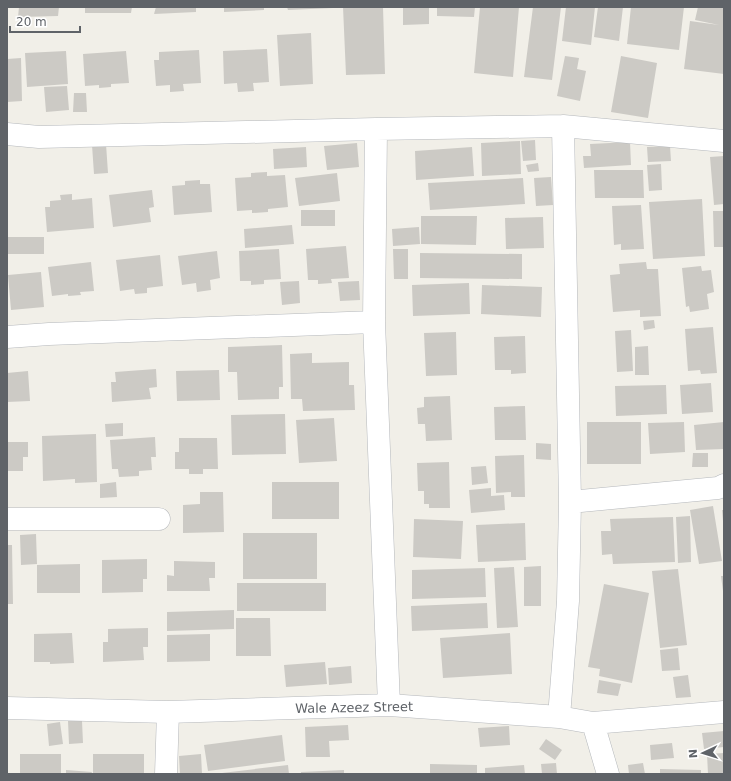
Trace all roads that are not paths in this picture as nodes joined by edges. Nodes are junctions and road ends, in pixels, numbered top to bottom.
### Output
1 (563, 126) junction
2 (376, 129) junction
3 (7, 134) edge
4 (724, 141) edge
5 (374, 322) junction
6 (7, 337) edge
7 (724, 485) edge
8 (570, 502) junction
9 (7, 519) edge
10 (160, 520) dead end
11 (389, 705) junction
12 (7, 708) edge
13 (168, 712) junction
14 (724, 712) edge
15 (559, 717) junction
16 (593, 723) junction
17 (166, 774) edge
18 (608, 774) edge

1 - 2 street
1 - 4 street
1 - 8 street
2 - 3 street
2 - 5 street
5 - 6 street
5 - 11 street
7 - 8 street
8 - 15 street
9 - 10 street
11 - 13 street, Wale Azeez Street
11 - 15 street, Wale Azeez Street
12 - 13 street, Wale Azeez Street
13 - 17 street
14 - 16 street, Wale Azeez Street
15 - 16 street, Wale Azeez Street
16 - 18 street

